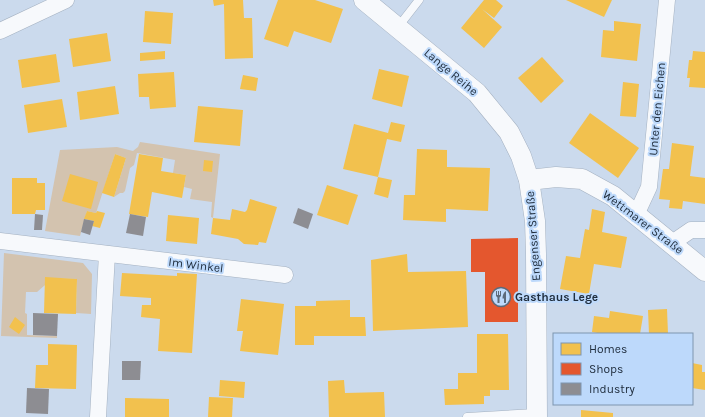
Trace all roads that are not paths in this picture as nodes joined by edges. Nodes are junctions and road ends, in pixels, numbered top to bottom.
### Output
1 (66, 0) edge
2 (364, 0) edge
3 (419, 0) edge
4 (667, 0) edge
5 (398, 27) junction
6 (0, 31) edge
7 (530, 180) junction
8 (636, 215) junction
9 (705, 230) edge
10 (0, 241) edge
11 (672, 243) junction
12 (107, 254) junction
13 (705, 271) edge
14 (285, 275) dead end
15 (537, 415) edge
16 (98, 417) edge
17 (467, 417) edge

1 - 6 street
2 - 5 street, Lange Reihe
3 - 5 lane
4 - 8 street, Unter den Eichen
5 - 7 street, Lange Reihe
7 - 8 street, Wettmarer Straße
7 - 15 street, Engenser Straße
8 - 11 street, Wettmarer Straße
9 - 11 street
10 - 12 street, Im Winkel
11 - 13 street, Wettmarer Straße
12 - 14 street, Im Winkel
12 - 16 street
15 - 17 lane, Engenser Straße

